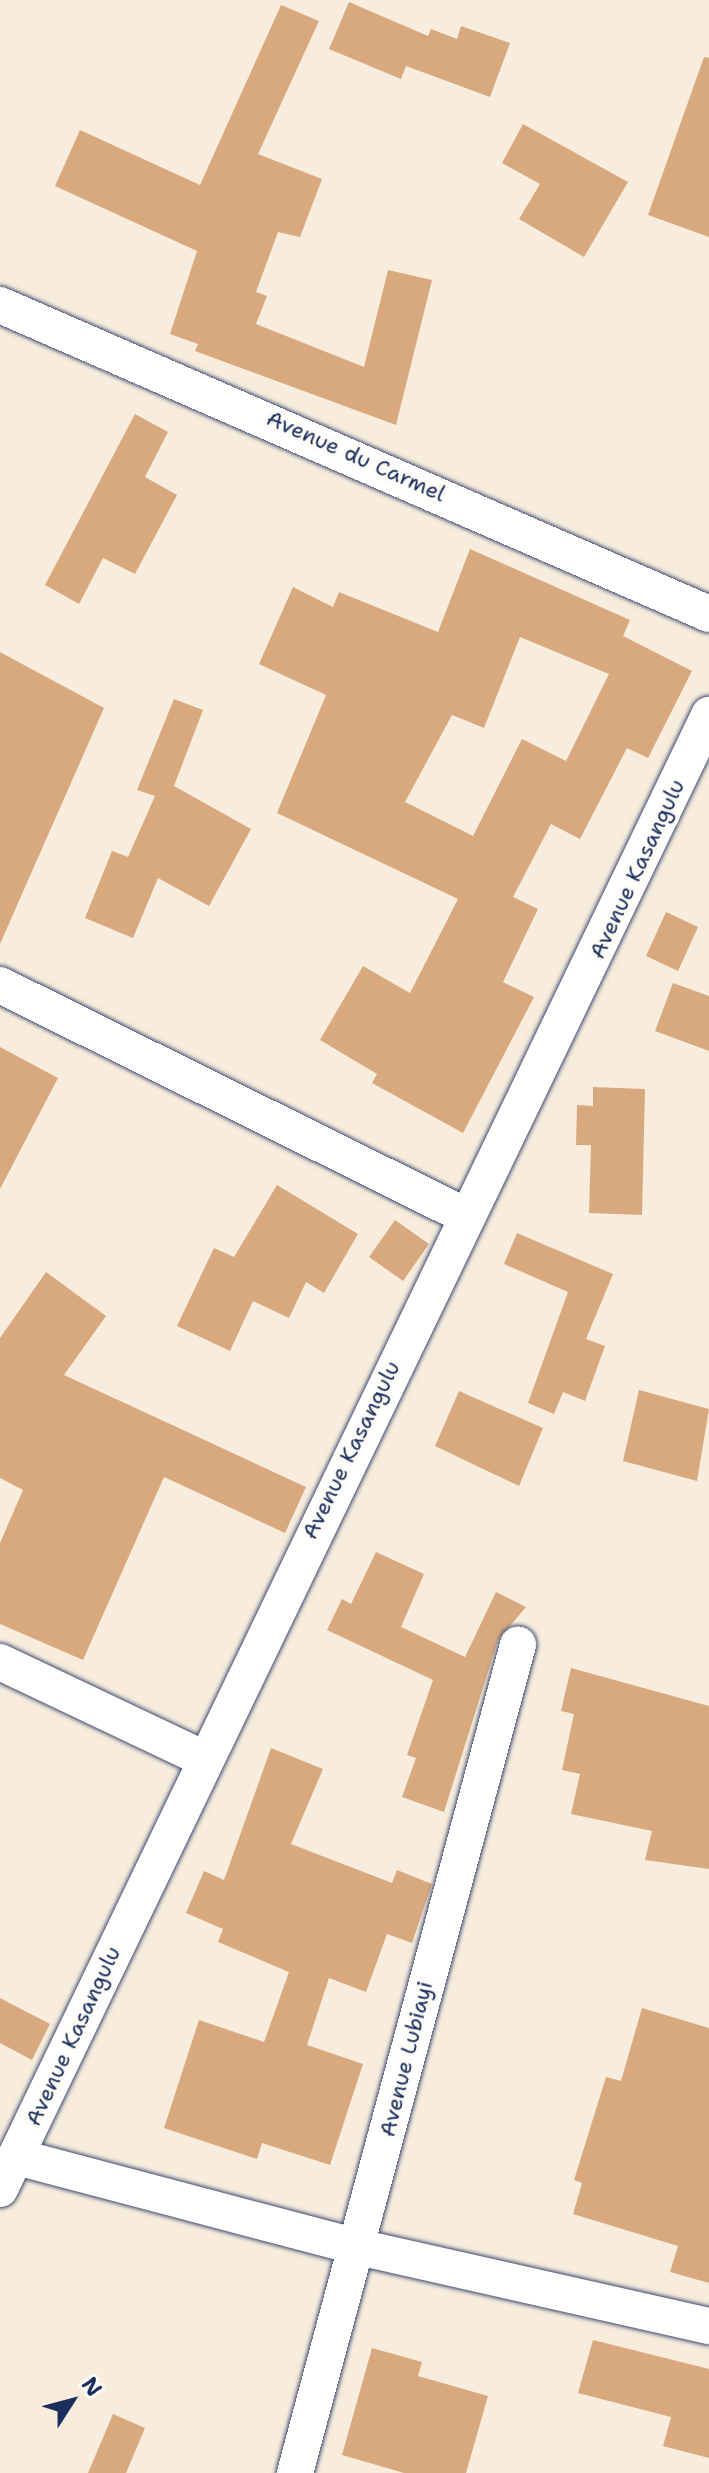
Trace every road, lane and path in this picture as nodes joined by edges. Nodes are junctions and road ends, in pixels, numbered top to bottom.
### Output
1 (0, 305) edge
2 (709, 614) edge
3 (709, 715) edge
4 (0, 985) edge
5 (466, 1216) junction
6 (518, 1645) dead end
7 (0, 1662) edge
8 (202, 1758) junction
9 (17, 2157) junction
10 (0, 2189) edge
11 (358, 2247) junction
12 (709, 2326) edge
13 (295, 2473) edge

1 - 2 street, Avenue du Carmel
3 - 5 street, Avenue Kasangulu
4 - 5 street
5 - 8 street, Avenue Kasangulu
6 - 11 street, Avenue Lubiayi
7 - 8 street
8 - 9 street, Avenue Kasangulu
9 - 10 street, Avenue Kasangulu
9 - 11 street
11 - 12 street
11 - 13 street, Avenue Lubiayi

